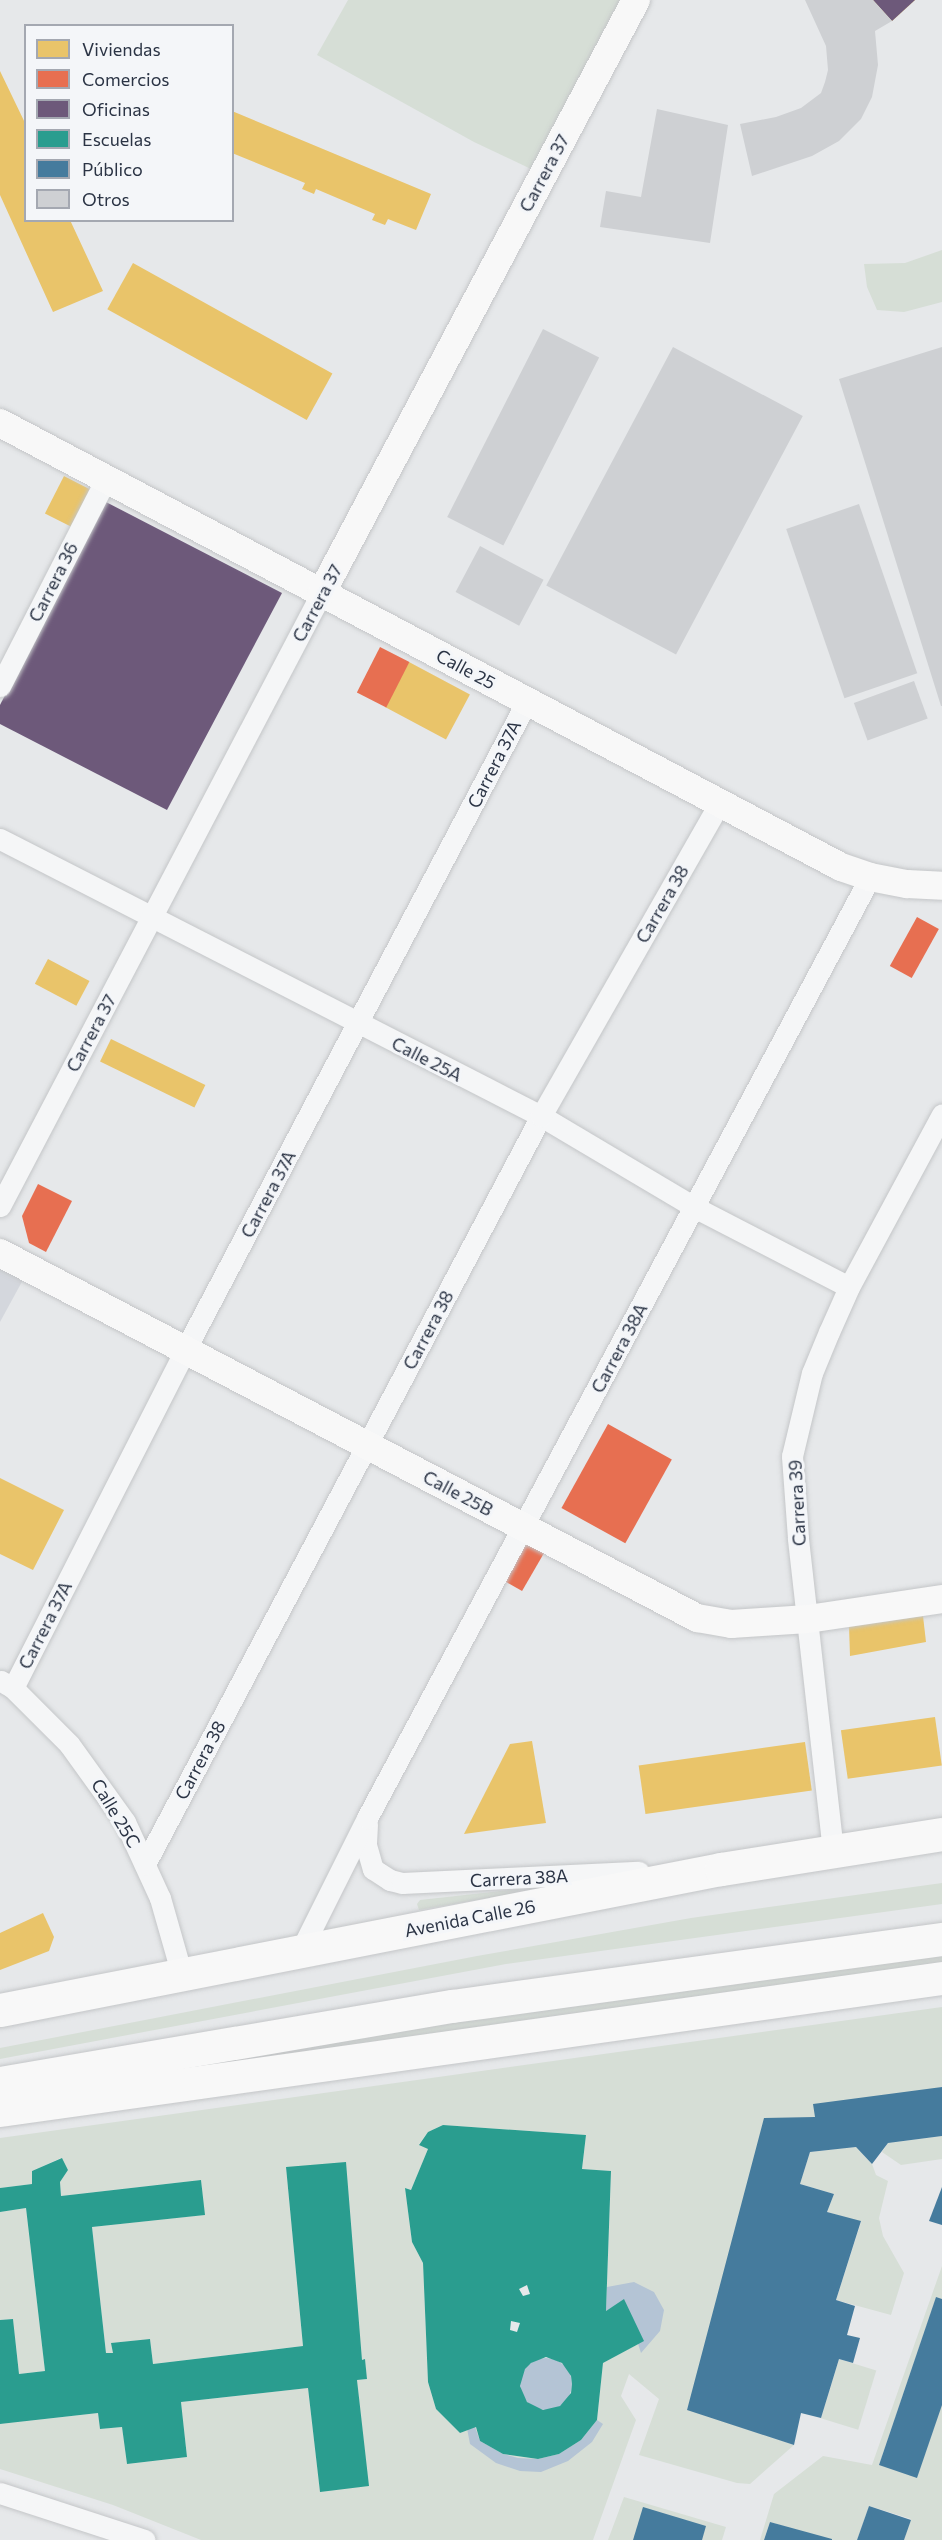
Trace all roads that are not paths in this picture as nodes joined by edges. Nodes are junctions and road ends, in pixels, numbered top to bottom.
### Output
1 (636, 0) edge
2 (0, 423) edge
3 (106, 479) junction
4 (322, 592) junction
5 (0, 686) edge
6 (527, 701) junction
7 (720, 802) junction
8 (0, 839) edge
9 (870, 877) junction
10 (942, 886) edge
11 (151, 918) junction
12 (359, 1024) junction
13 (942, 1114) edge
14 (541, 1116) junction
15 (0, 1206) edge
16 (694, 1208) junction
17 (0, 1253) edge
18 (849, 1287) junction
19 (185, 1350) junction
20 (368, 1445) junction
21 (523, 1527) junction
22 (942, 1599) edge
23 (808, 1619) junction
24 (6, 1685) edge
25 (367, 1818) junction
26 (942, 1834) edge
27 (833, 1851) junction
28 (145, 1864) junction
29 (721, 1869) junction
30 (942, 1939) edge
31 (300, 1952) junction
32 (182, 1975) junction
33 (942, 1978) edge
34 (0, 2010) edge
35 (0, 2083) edge
36 (0, 2110) edge
37 (0, 2493) edge
38 (145, 2540) edge

1 - 4 street, Carrera 37
2 - 3 street, Calle 25
3 - 4 street, Calle 25
3 - 5 street, Carrera 36
4 - 6 street, Calle 25
4 - 11 street, Carrera 37
6 - 7 street, Calle 25
6 - 12 street, Carrera 37A
7 - 9 street, Calle 25
7 - 14 street, Carrera 38
8 - 11 street, Calle 25A
9 - 10 street, Calle 25
9 - 16 street, Carrera 38A
11 - 12 street, Calle 25A
11 - 15 street, Carrera 37
12 - 14 street, Calle 25A
12 - 19 street, Carrera 37A
13 - 18 street, Carrera 39
14 - 16 street, Calle 25A
14 - 20 street, Carrera 38
16 - 18 street, Calle 25A
16 - 21 street, Carrera 38A
17 - 19 street, Calle 25B
18 - 23 street, Carrera 39
19 - 20 street, Calle 25B
19 - 24 street, Carrera 37A
20 - 21 street, Calle 25B
20 - 28 street, Carrera 38
21 - 23 street, Calle 25B
21 - 25 street, Carrera 38A
22 - 23 street, Calle 25B
23 - 27 street, Carrera 39
24 - 28 street, Calle 25C
25 - 29 street, Carrera 38A
25 - 31 street, Carrera 38A
26 - 27 main road, Avenida Calle 26
27 - 29 main road, Avenida Calle 26
28 - 32 street, Calle 25C
29 - 31 main road, Avenida Calle 26
30 - 35 main road
31 - 32 main road, Avenida Calle 26
32 - 34 main road, Avenida Calle 26
33 - 36 main road
37 - 38 street

